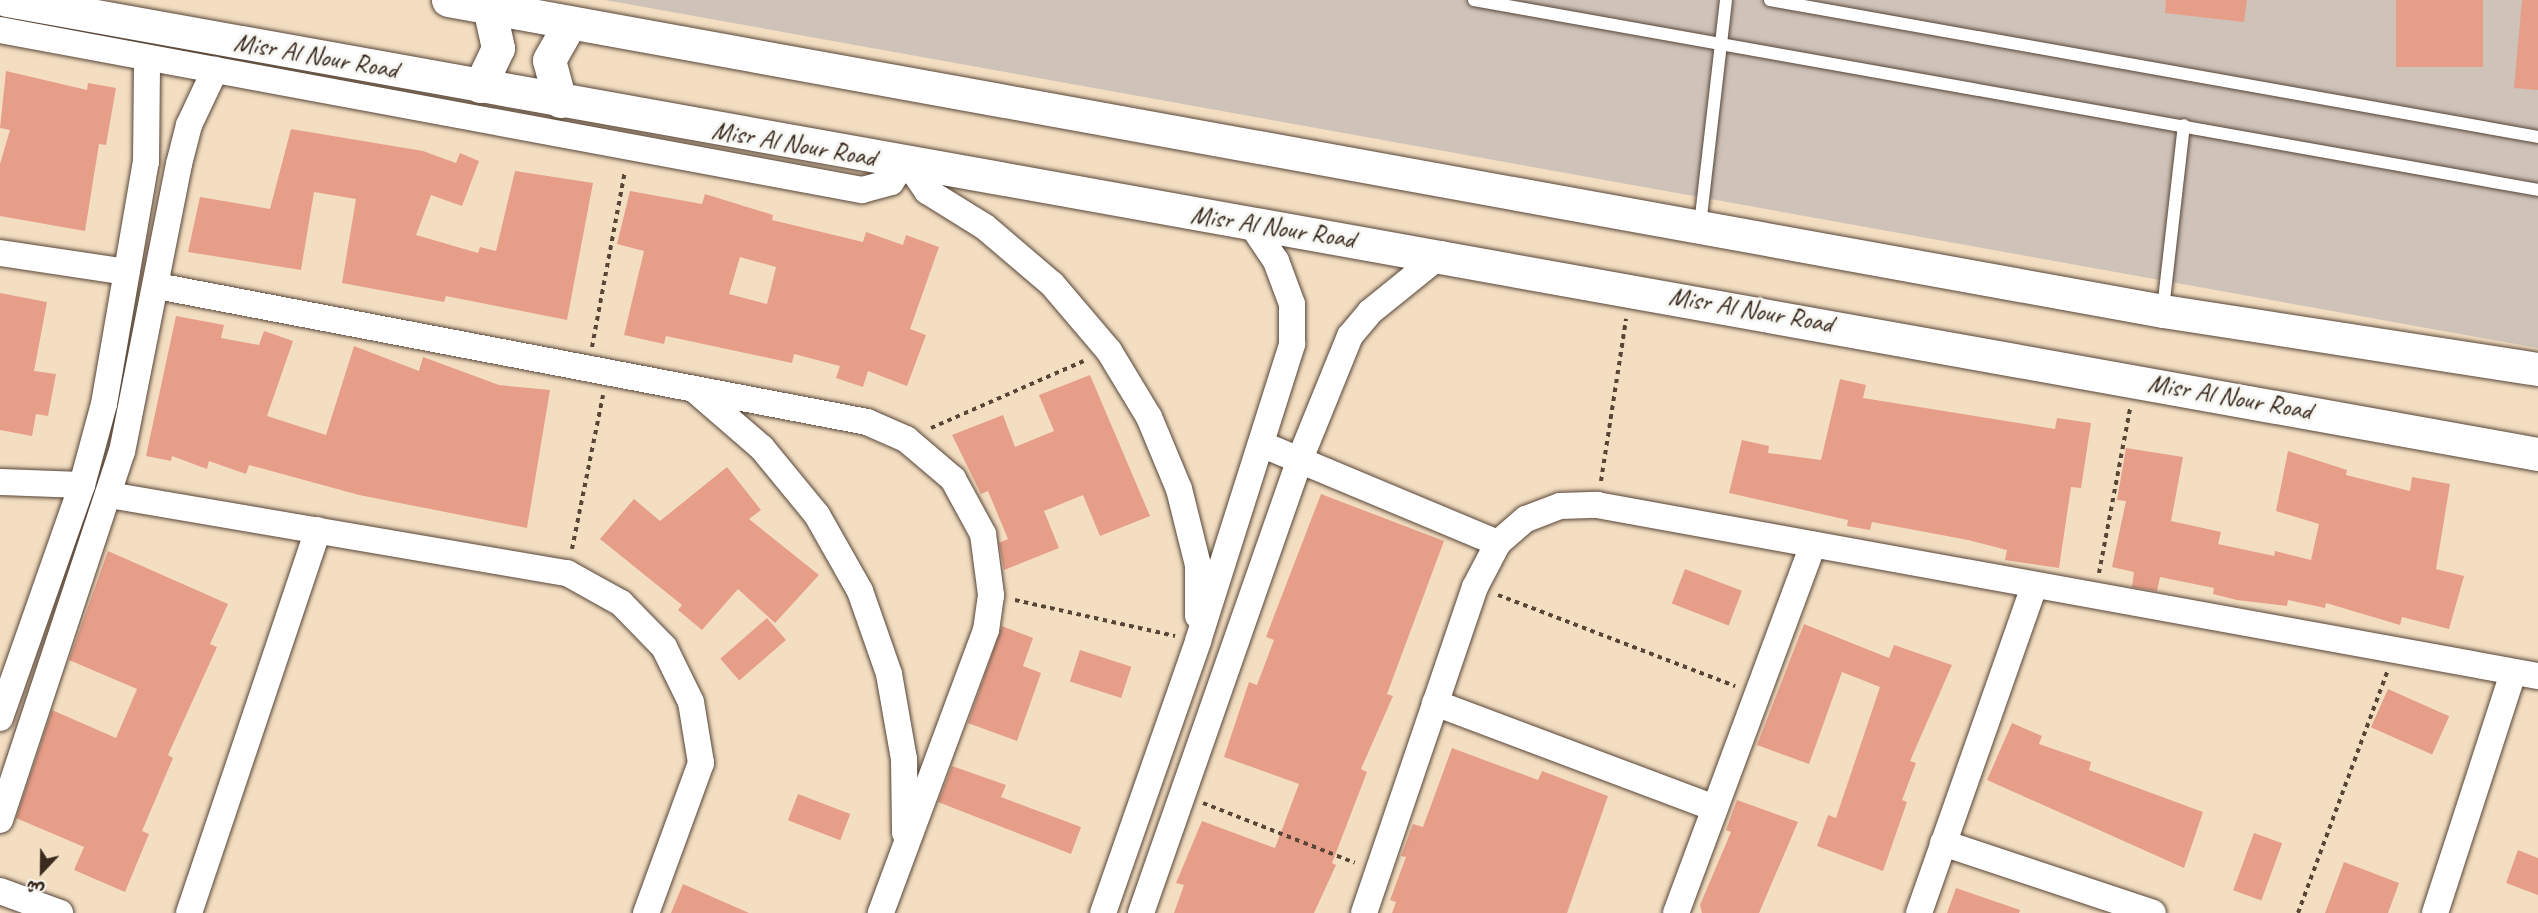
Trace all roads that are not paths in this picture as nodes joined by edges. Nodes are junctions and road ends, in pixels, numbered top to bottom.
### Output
1 (7, 0) edge
2 (448, 0) edge
3 (1474, 0) edge
4 (1726, 0) edge
5 (1770, 0) edge
6 (489, 7) junction
7 (570, 23) junction
8 (0, 30) edge
9 (1721, 43) junction
10 (147, 58) junction
11 (216, 70) junction
12 (480, 86) junction
13 (560, 101) junction
14 (2184, 125) junction
15 (2538, 137) edge
16 (146, 162) junction
17 (179, 164) junction
18 (906, 165) junction
19 (2538, 190) edge
20 (1251, 224) junction
21 (1700, 227) junction
22 (0, 253) edge
23 (1442, 254) junction
24 (127, 272) junction
25 (157, 286) junction
26 (2163, 311) junction
27 (2538, 369) edge
28 (696, 391) junction
29 (1261, 444) junction
30 (2538, 454) edge
31 (1300, 459) junction
32 (0, 482) edge
33 (82, 485) junction
34 (109, 495) junction
35 (318, 530) junction
36 (1498, 543) junction
37 (1813, 545) junction
38 (2034, 586) junction
39 (1198, 641) junction
40 (2513, 673) junction
41 (2538, 676) edge
42 (12, 682) junction
43 (44, 691) junction
44 (1435, 703) junction
45 (0, 717) edge
46 (1714, 808) junction
47 (0, 820) edge
48 (1128, 842) junction
49 (1943, 843) junction
50 (905, 847) junction
51 (1161, 853) junction
52 (0, 891) edge
53 (60, 913) edge
54 (189, 913) edge
55 (646, 913) edge
56 (881, 913) edge
57 (1103, 913) edge
58 (1141, 913) edge
59 (1364, 913) edge
60 (1676, 913) edge
61 (1919, 913) edge
62 (2152, 913) edge
63 (2435, 913) edge

1 - 12 street, Misr Al Nour Road
2 - 6 street
3 - 9 lane
4 - 9 lane
5 - 15 lane
6 - 7 street
6 - 12 street
7 - 13 street
7 - 21 street
8 - 10 street
9 - 14 lane
9 - 21 lane
10 - 11 street
10 - 16 street
11 - 17 street
11 - 18 street
12 - 13 street, Misr Al Nour Road
13 - 18 street, Misr Al Nour Road
14 - 19 lane
14 - 26 lane
16 - 17 street
16 - 24 street
17 - 25 street
18 - 20 street, Misr Al Nour Road
18 - 39 street
20 - 23 street, Misr Al Nour Road
20 - 29 street
21 - 26 street
22 - 24 street
23 - 30 street, Misr Al Nour Road
23 - 31 street
24 - 33 street
25 - 28 street
25 - 34 street
26 - 27 street
28 - 50 street
28 - 50 street
29 - 31 street
29 - 39 street
31 - 36 street
31 - 51 street
32 - 33 street
33 - 42 street
34 - 35 street
34 - 43 street
35 - 54 street
35 - 55 street
36 - 37 street
36 - 44 street
37 - 38 street
37 - 46 street
38 - 40 street
38 - 49 street
39 - 48 street
40 - 41 street
40 - 63 street
42 - 43 street
42 - 45 street
43 - 47 street
44 - 46 street
44 - 59 street
46 - 60 street
48 - 51 street
48 - 57 street
49 - 61 street
49 - 62 street
50 - 56 street
51 - 58 street
52 - 53 street

